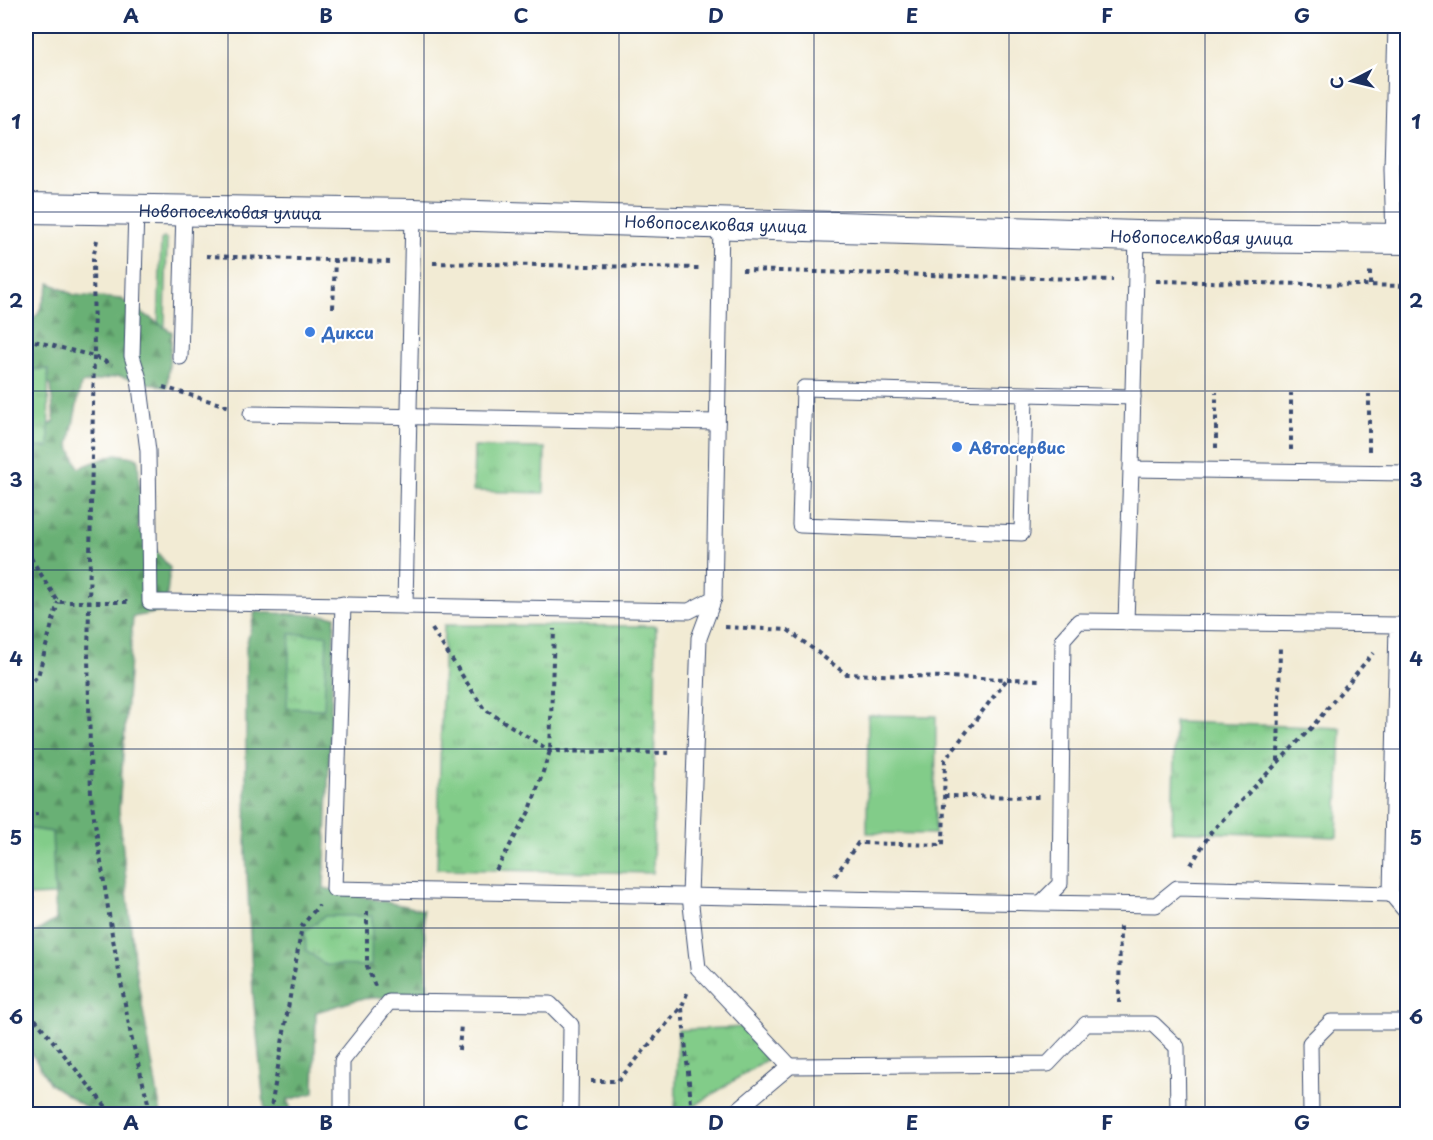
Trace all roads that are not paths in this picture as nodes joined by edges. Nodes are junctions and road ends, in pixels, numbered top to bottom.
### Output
1 (1396, 26) edge
2 (1401, 66) edge
3 (26, 208) edge
4 (136, 209) junction
5 (184, 210) junction
6 (413, 214) junction
7 (721, 223) junction
8 (1137, 236) junction
9 (1401, 239) edge
10 (180, 357) dead end
11 (1025, 395) junction
12 (1133, 397) junction
13 (251, 414) road end
14 (408, 415) junction
15 (717, 422) junction
16 (1131, 469) junction
17 (1407, 473) edge
18 (714, 598) junction
19 (343, 604) junction
20 (405, 606) junction
21 (1126, 622) junction
22 (1402, 625) edge
23 (1391, 894) junction
24 (690, 896) junction
25 (1041, 903) junction
26 (1407, 914) edge
27 (1407, 1022) edge
28 (790, 1066) junction
29 (342, 1114) edge
30 (570, 1114) edge
31 (733, 1114) edge
32 (1178, 1114) edge
33 (1311, 1114) edge

1 - 2 lane
2 - 9 lane
3 - 4 street, Новопоселковая улица
4 - 5 street, Новопоселковая улица
4 - 19 lane
5 - 6 street, Новопоселковая улица
5 - 10 lane
6 - 7 street, Новопоселковая улица
6 - 14 lane
7 - 8 street, Новопоселковая улица
7 - 15 lane
8 - 9 street, Новопоселковая улица
8 - 12 lane
11 - 11 lane
11 - 12 lane
12 - 16 lane
13 - 14 lane
14 - 15 lane
14 - 20 lane
15 - 18 lane
16 - 17 lane
16 - 21 lane
18 - 20 lane
18 - 24 lane
19 - 20 lane
19 - 24 lane
21 - 22 lane
21 - 25 lane
22 - 23 lane
23 - 25 lane
23 - 26 lane
24 - 25 lane
24 - 28 lane
27 - 33 lane
28 - 31 lane
28 - 32 lane
29 - 30 lane

